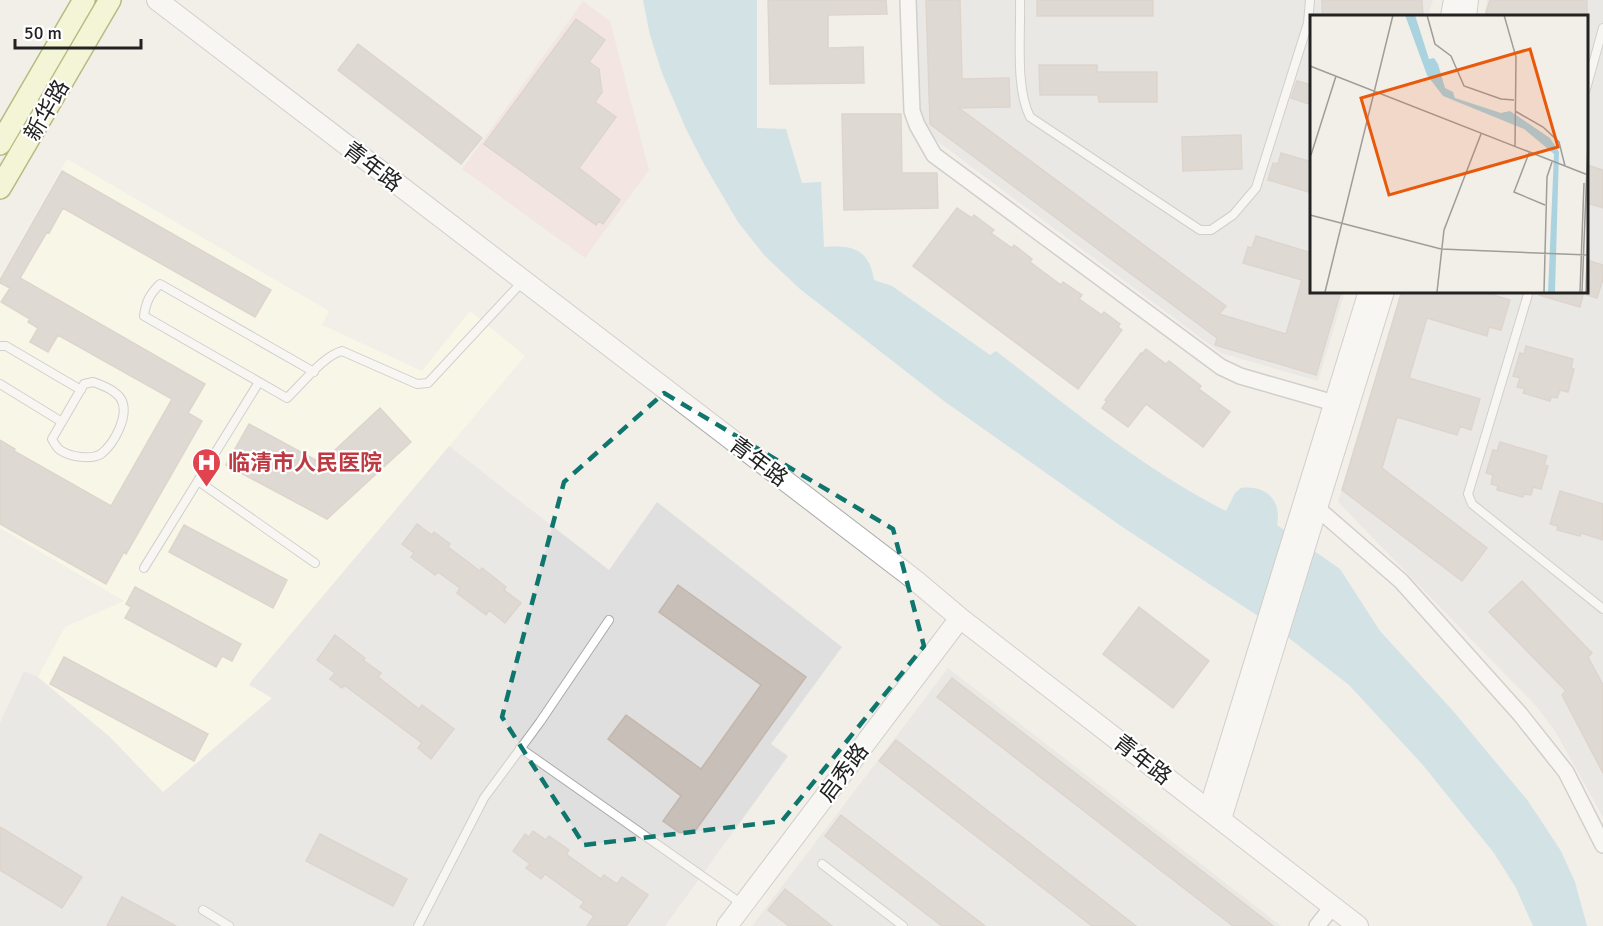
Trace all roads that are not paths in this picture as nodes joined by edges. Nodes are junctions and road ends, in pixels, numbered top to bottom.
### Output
1 (84, 0) edge
2 (110, 0) edge
3 (157, 0) edge
4 (908, 0) edge
5 (1020, 0) edge
6 (1310, 0) edge
7 (1454, 0) edge
8 (1468, 0) edge
9 (1451, 15) edge
10 (1466, 15) edge
11 (1603, 28) edge
12 (1588, 85) edge
13 (0, 144) edge
14 (0, 188) edge
15 (523, 280) junction
16 (1369, 292) edge
17 (1384, 292) edge
18 (1529, 292) edge
19 (0, 346) edge
20 (314, 372) junction
21 (259, 382) junction
22 (0, 384) edge
23 (81, 390) junction
24 (1334, 403) junction
25 (62, 422) junction
26 (198, 481) junction
27 (1309, 518) junction
28 (315, 563) dead end
29 (144, 568) dead end
30 (1603, 609) edge
31 (960, 618) junction
32 (609, 620) dead end
33 (520, 748) junction
34 (1215, 814) junction
35 (1603, 845) edge
36 (822, 864) dead end
37 (743, 905) junction
38 (1333, 906) junction
39 (203, 910) dead end
40 (229, 926) edge
41 (418, 926) edge
42 (727, 926) edge
43 (903, 926) edge
44 (1317, 926) edge
45 (1358, 926) edge

1 - 13 main road, 新华路
2 - 14 main road, 新华路
3 - 15 street, 青年路
4 - 24 street
5 - 6 lane
7 - 9 street
8 - 10 street
11 - 12 lane
15 - 20 lane
15 - 31 street, 青年路
16 - 24 street
17 - 27 street
18 - 30 lane
19 - 23 lane
20 - 21 lane
20 - 21 lane
21 - 26 lane
22 - 25 lane
23 - 25 lane
23 - 25 lane
24 - 27 street
26 - 28 lane
26 - 29 lane
27 - 34 street
27 - 35 street
31 - 34 street, 青年路
31 - 37 street, 启秀路
32 - 33 lane
33 - 37 lane
33 - 41 lane
34 - 38 street, 青年路
36 - 43 lane
37 - 42 street, 启秀路
38 - 44 street
38 - 45 street, 青年路
39 - 40 lane

